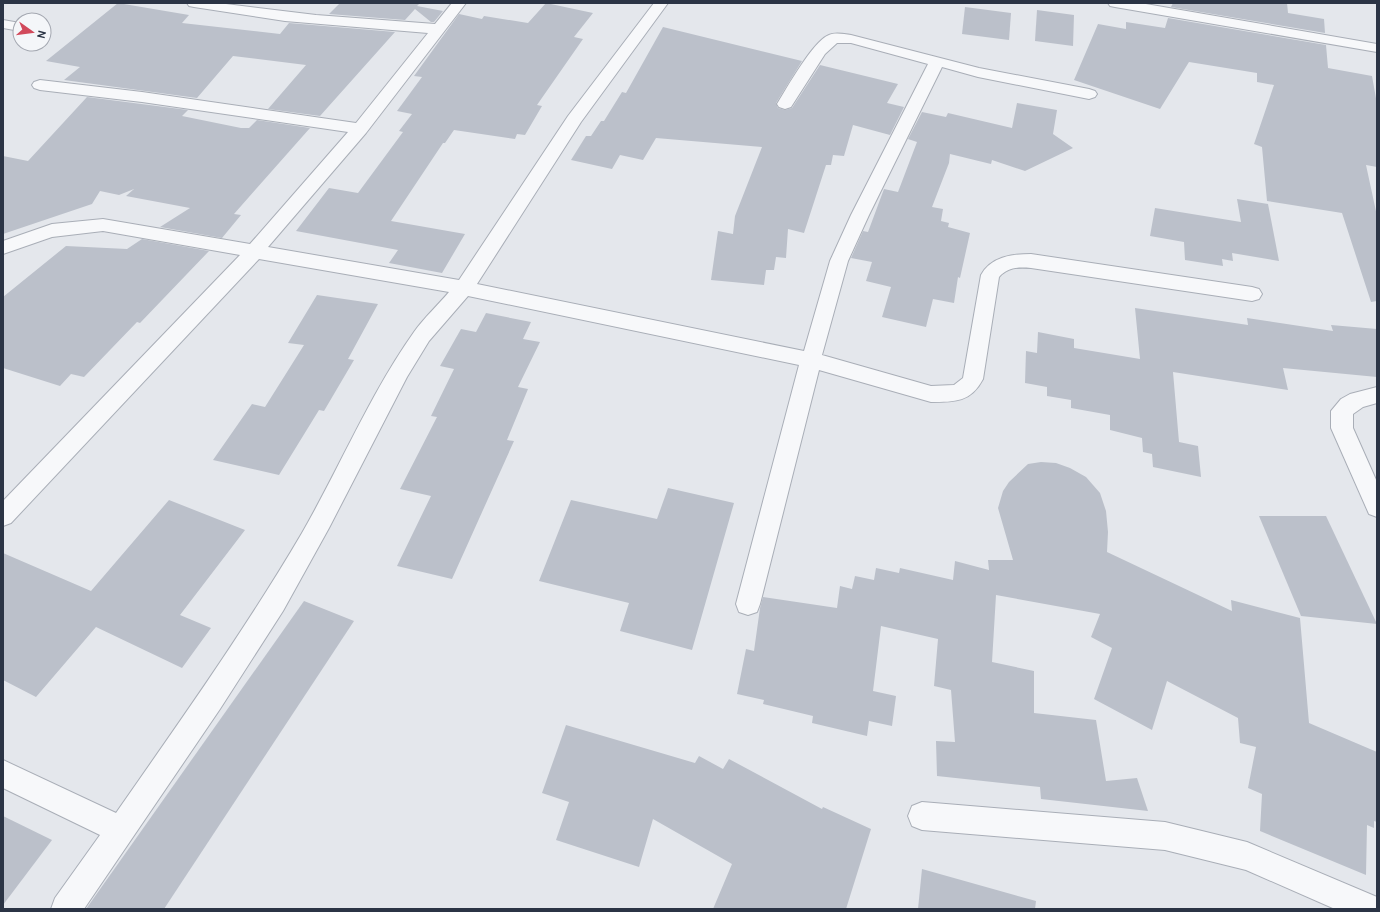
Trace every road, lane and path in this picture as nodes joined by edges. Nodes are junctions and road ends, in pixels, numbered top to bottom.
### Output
1 (194, 3) edge
2 (459, 3) edge
3 (661, 3) edge
4 (1115, 3) edge
5 (438, 29) junction
6 (1377, 48) edge
7 (937, 62) junction
8 (40, 85) dead end
9 (1089, 94) dead end
10 (786, 104) dead end
11 (360, 130) junction
12 (3, 248) edge
13 (254, 252) junction
14 (464, 288) junction
15 (1252, 294) dead end
16 (811, 360) junction
17 (1377, 395) edge
18 (1377, 507) edge
19 (3, 516) edge
20 (748, 604) dead end
21 (3, 774) edge
22 (922, 816) dead end
23 (121, 830) junction
24 (66, 909) edge
25 (1370, 909) edge

1 - 5 street
2 - 5 street
3 - 14 street
4 - 6 street
5 - 11 street
7 - 9 street
7 - 10 street
7 - 16 street
8 - 11 street
11 - 13 street
12 - 13 street
13 - 14 street
13 - 19 street
14 - 16 street
14 - 23 street
15 - 16 street
16 - 20 street
17 - 18 street
21 - 23 street
22 - 25 street
23 - 24 street

